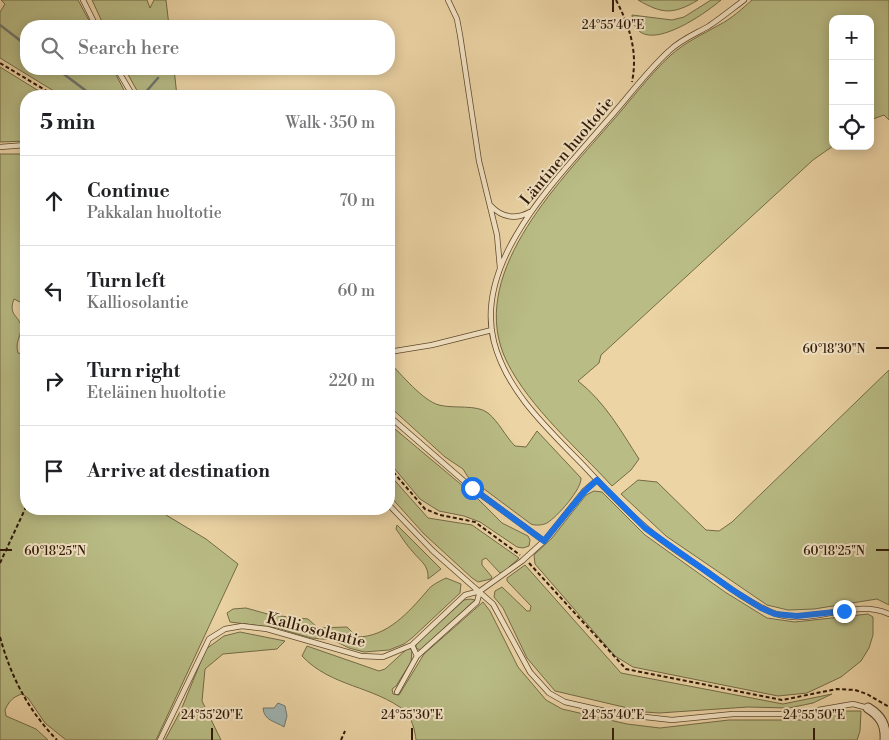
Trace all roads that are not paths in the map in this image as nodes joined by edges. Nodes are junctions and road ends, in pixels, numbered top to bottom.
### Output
1 (83, 0) edge
2 (448, 0) edge
3 (744, 0) edge
4 (93, 20) edge
5 (121, 75) edge
6 (129, 90) edge
7 (20, 145) edge
8 (0, 147) edge
9 (489, 204) junction
10 (532, 212) junction
11 (500, 270) junction
12 (492, 330) junction
13 (395, 351) edge
14 (395, 421) edge
15 (597, 480) junction
16 (395, 511) edge
17 (544, 541) junction
18 (480, 591) junction
19 (889, 614) edge
20 (412, 645) junction
21 (417, 656) junction
22 (397, 692) dead end
23 (868, 708) joint
24 (160, 740) edge
25 (885, 740) edge

1 - 4 lane
2 - 9 lane
3 - 10 lane, Läntinen huoltotie
5 - 6 lane
7 - 8 lane
9 - 10 lane
9 - 11 lane
10 - 11 lane, Läntinen huoltotie
11 - 12 lane, Läntinen huoltotie
12 - 13 lane
12 - 15 lane, Läntinen huoltotie
14 - 17 lane
15 - 17 lane
15 - 19 lane, Läntinen huoltotie
16 - 18 lane
17 - 18 lane
18 - 20 lane, Kalliosolantie
18 - 21 lane
18 - 23 lane
20 - 21 lane
20 - 24 lane, Kalliosolantie
21 - 22 lane
23 - 25 street

